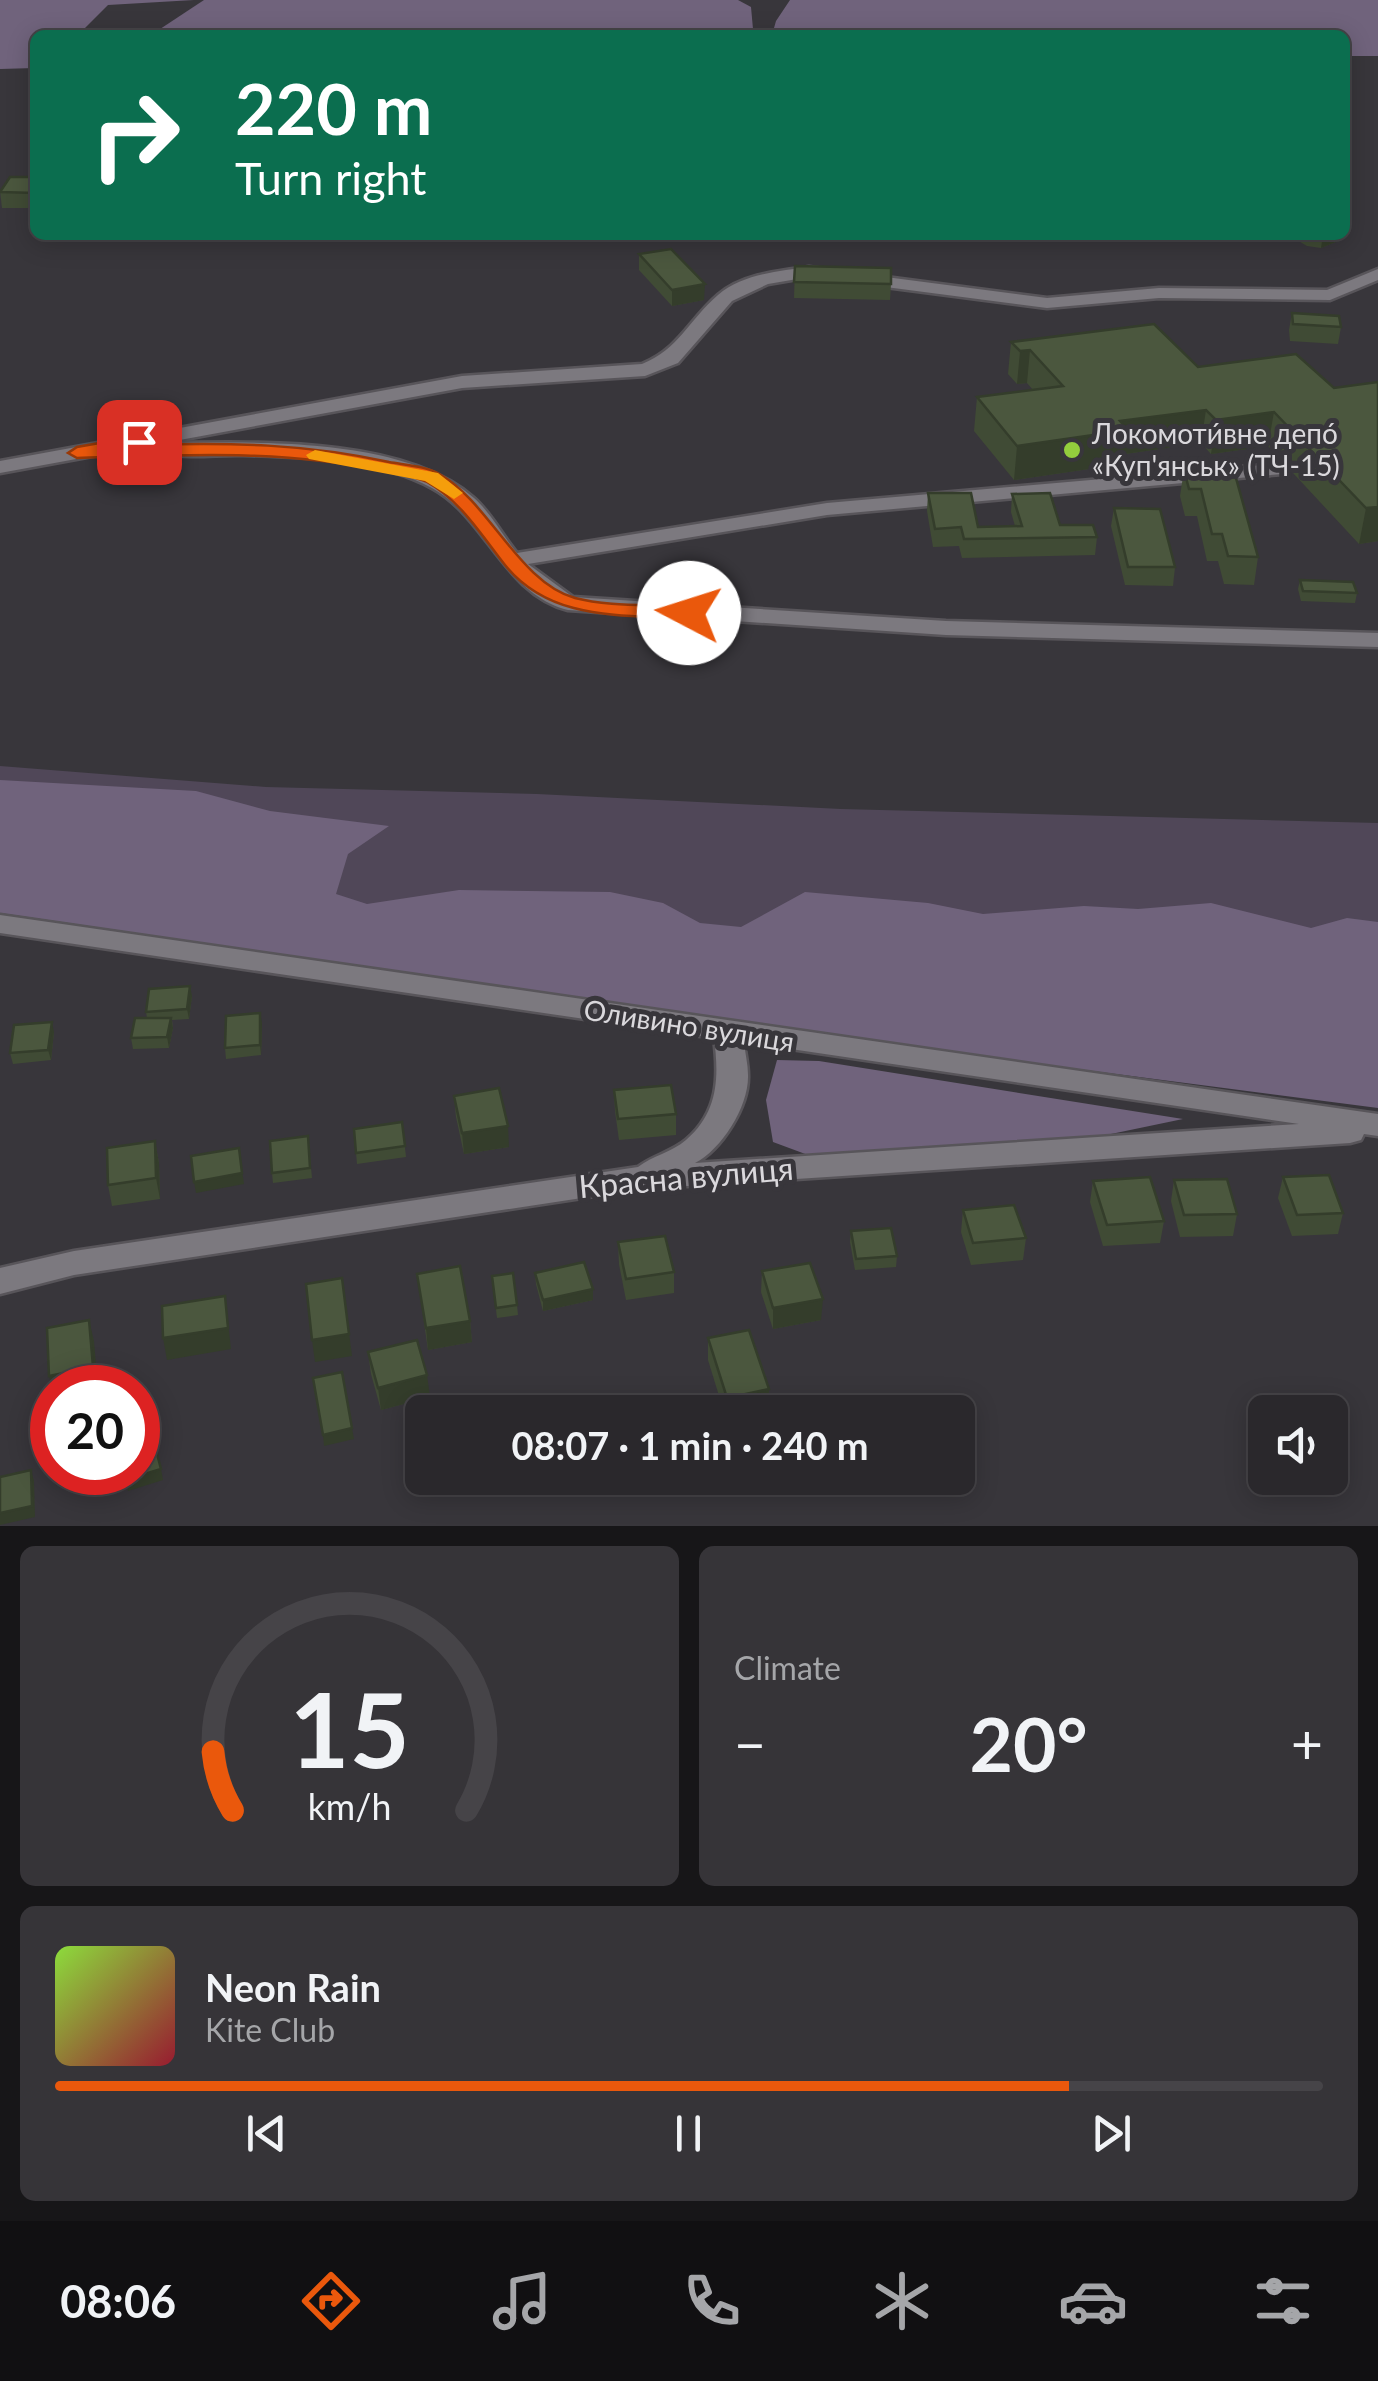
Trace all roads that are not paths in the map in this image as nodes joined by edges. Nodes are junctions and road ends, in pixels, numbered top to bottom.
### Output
1 (1378, 274) edge
2 (77, 453) junction
3 (0, 467) edge
4 (1275, 470) dead end
5 (512, 560) junction
6 (1378, 640) edge
7 (0, 924) edge
8 (728, 1032) junction
9 (1378, 1128) edge
10 (641, 1178) junction
11 (0, 1281) edge

1 - 2 street
2 - 3 street
2 - 5 street
4 - 5 street
5 - 6 street
7 - 8 street, Оливино вулиця
8 - 9 street, Оливино вулиця
8 - 10 street
9 - 10 street, Красна вулиця
10 - 11 street, Красна вулиця

